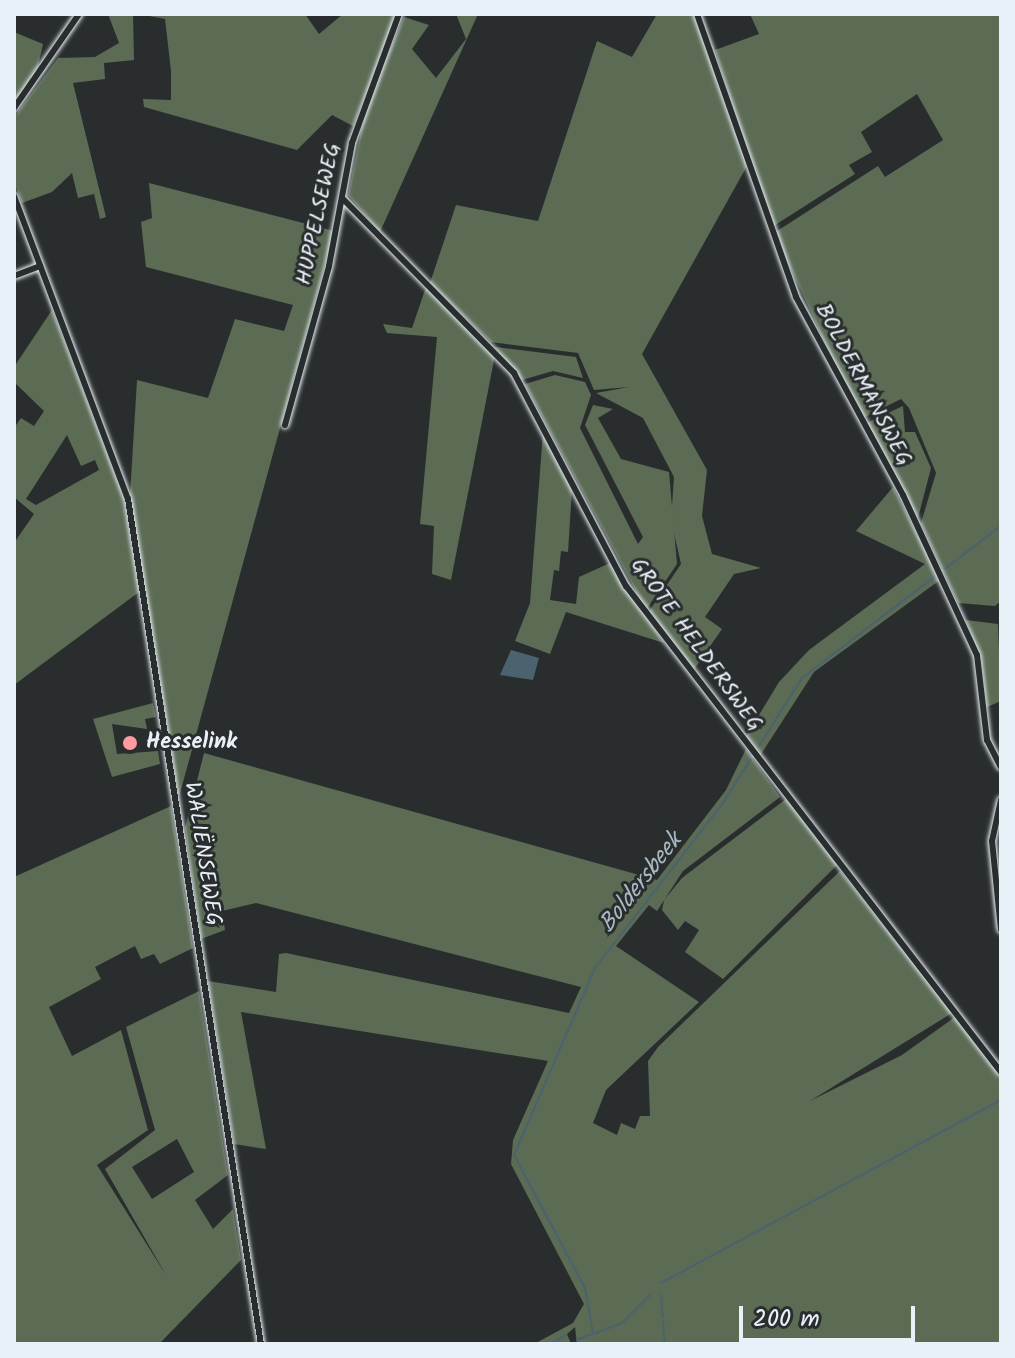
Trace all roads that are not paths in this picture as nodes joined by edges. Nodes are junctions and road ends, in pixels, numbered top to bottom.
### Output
1 (79, 14) edge
2 (399, 14) edge
3 (697, 14) edge
4 (14, 108) edge
5 (14, 196) edge
6 (343, 199) junction
7 (40, 266) junction
8 (14, 276) edge
9 (285, 425) dead end
10 (1001, 767) edge
11 (1001, 800) edge
12 (1001, 930) edge
13 (1001, 1072) edge
14 (261, 1344) edge

1 - 4 street
2 - 6 street, HUPPELSEWEG
3 - 10 street, BOLDERMANSWEG
5 - 7 street, WALIËNSEWEG
6 - 9 street, HUPPELSEWEG
6 - 13 street, GROTE HELDERSWEG
7 - 8 street
7 - 14 street, WALIËNSEWEG
11 - 12 street

